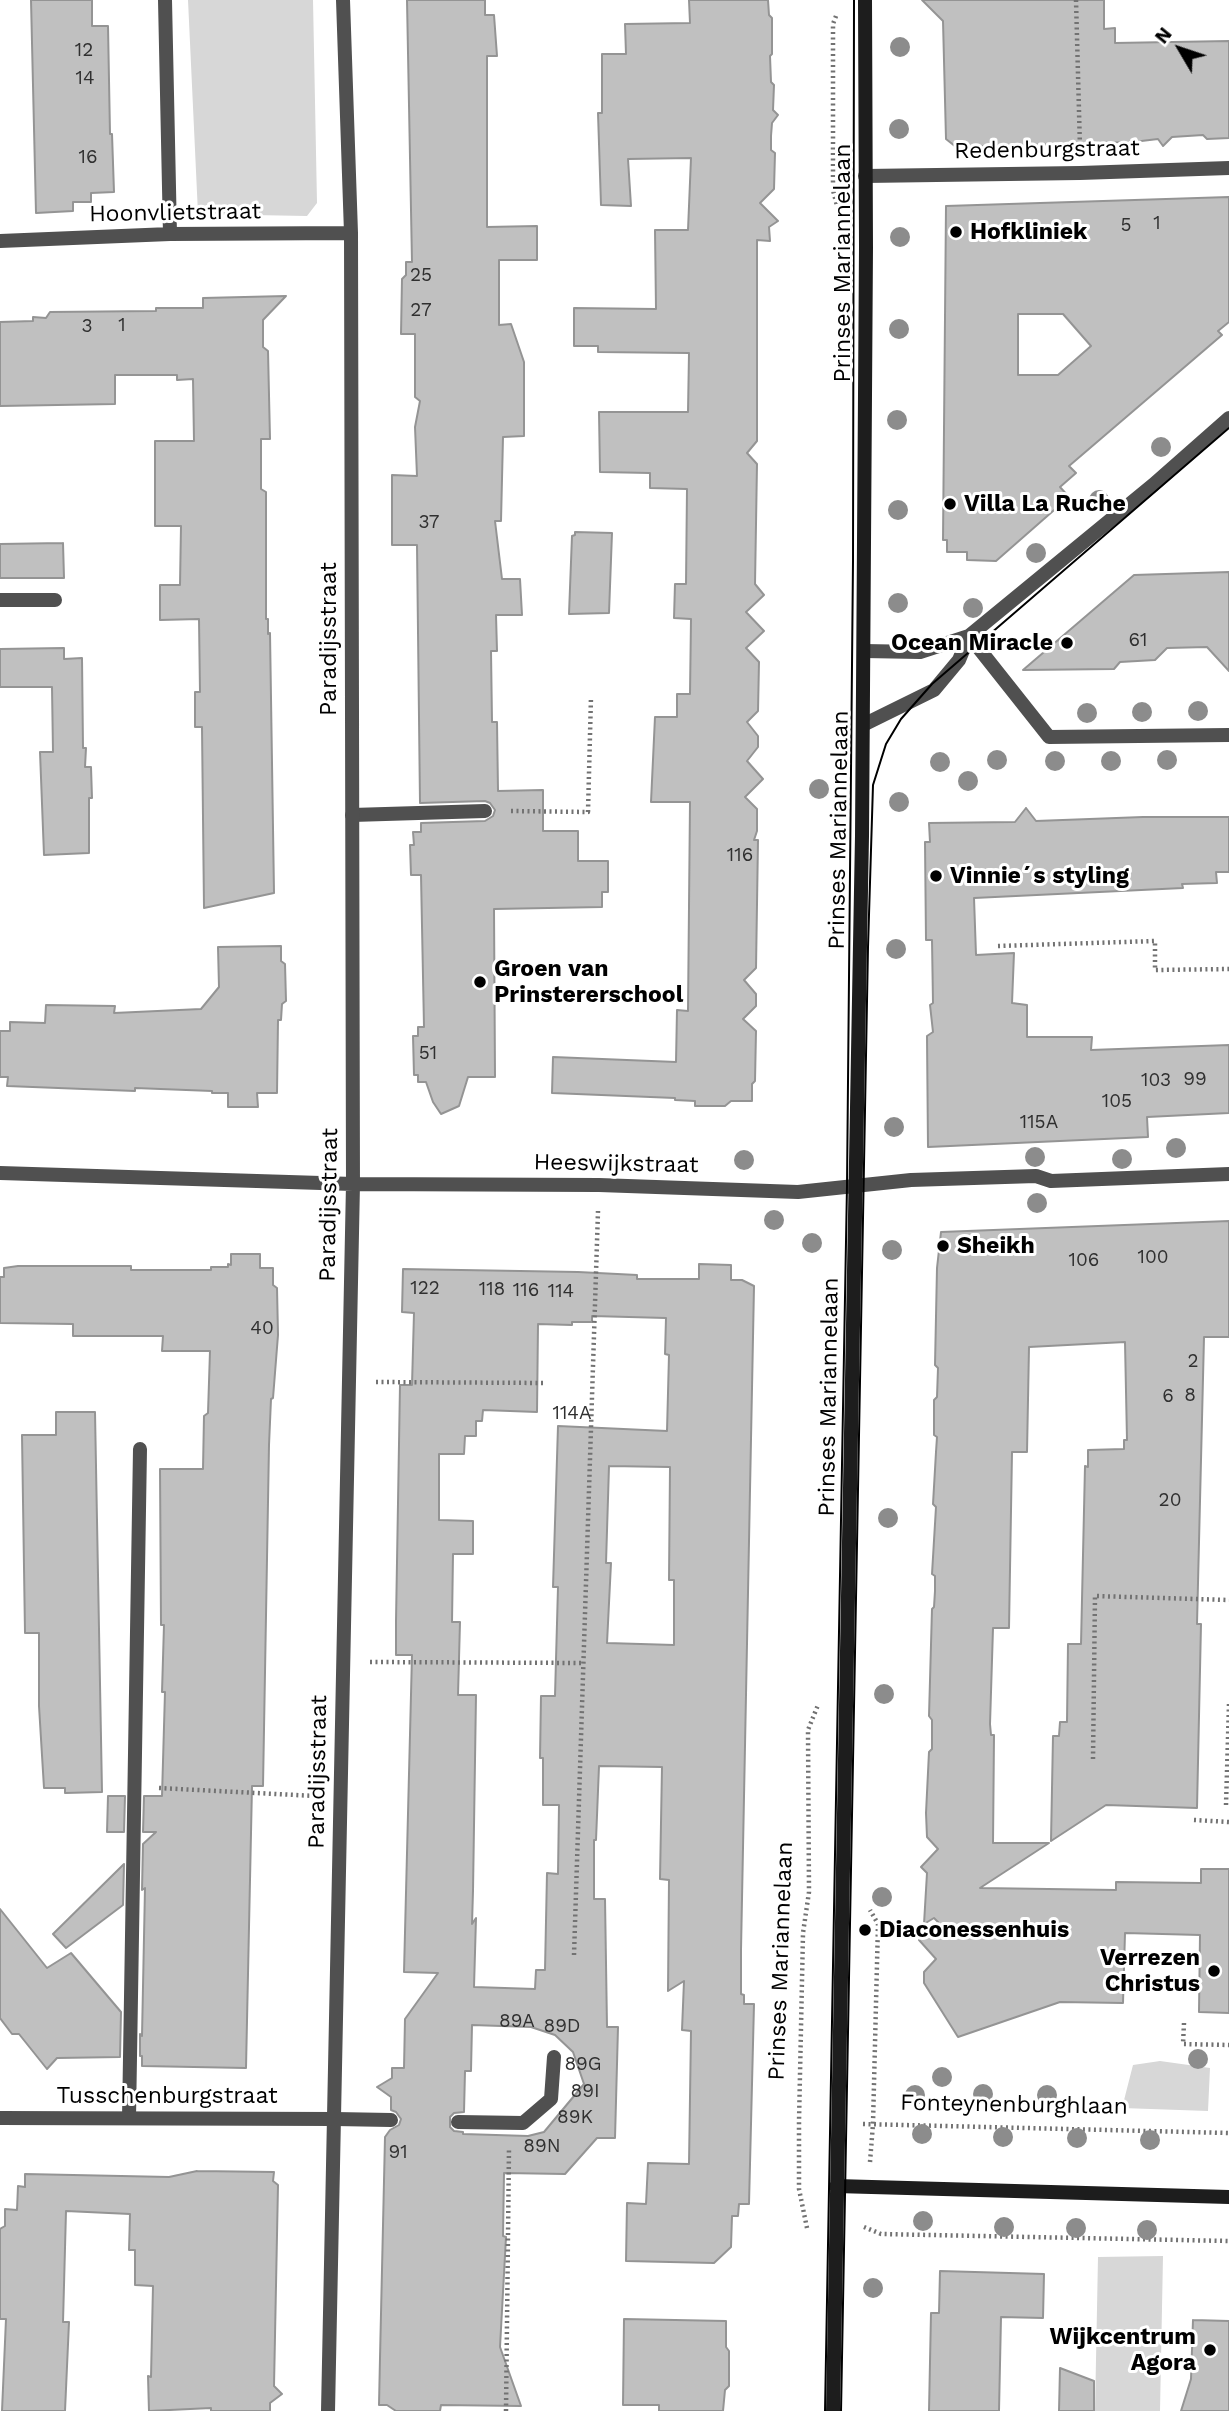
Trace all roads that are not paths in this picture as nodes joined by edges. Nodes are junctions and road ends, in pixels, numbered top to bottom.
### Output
1 (164, 0) edge
2 (343, 0) edge
3 (865, 0) edge
4 (1229, 168) edge
5 (865, 176) junction
6 (351, 233) junction
7 (170, 234) junction
8 (0, 241) edge
9 (1229, 418) edge
10 (0, 600) edge
11 (55, 600) dead end
12 (969, 636) junction
13 (864, 651) junction
14 (863, 725) junction
15 (1229, 735) edge
16 (485, 811) road end
17 (352, 815) junction
18 (0, 1173) edge
19 (1229, 1174) edge
20 (353, 1184) junction
21 (856, 1186) junction
22 (140, 1450) dead end
23 (554, 2057) dead end
24 (0, 2118) edge
25 (129, 2118) junction
26 (335, 2119) junction
27 (391, 2120) dead end
28 (458, 2122) dead end
29 (836, 2186) junction
30 (1229, 2197) edge
31 (328, 2411) edge
32 (833, 2411) edge

1 - 7 street
2 - 6 street, Paradijsstraat
3 - 5 street, Prinses Mariannelaan
4 - 5 street, Redenburgstraat
5 - 13 street, Prinses Mariannelaan
6 - 7 street, Hoonvlietstraat
6 - 17 street, Paradijsstraat
7 - 8 street, Hoonvlietstraat
9 - 12 street
10 - 11 street
12 - 13 street
12 - 14 street
12 - 15 street
13 - 14 street, Prinses Mariannelaan
14 - 21 street, Prinses Mariannelaan
16 - 17 street
17 - 20 street, Paradijsstraat
18 - 20 street, Heeswijkstraat
19 - 21 street, Heeswijkstraat
20 - 21 street, Heeswijkstraat
20 - 26 street, Paradijsstraat
21 - 29 street, Prinses Mariannelaan
22 - 25 street
23 - 28 street
24 - 25 street, Tusschenburgstraat
25 - 26 street, Tusschenburgstraat
26 - 27 street, Tusschenburgstraat
26 - 31 street, Paradijsstraat
29 - 30 street
29 - 32 street, Prinses Mariannelaan

